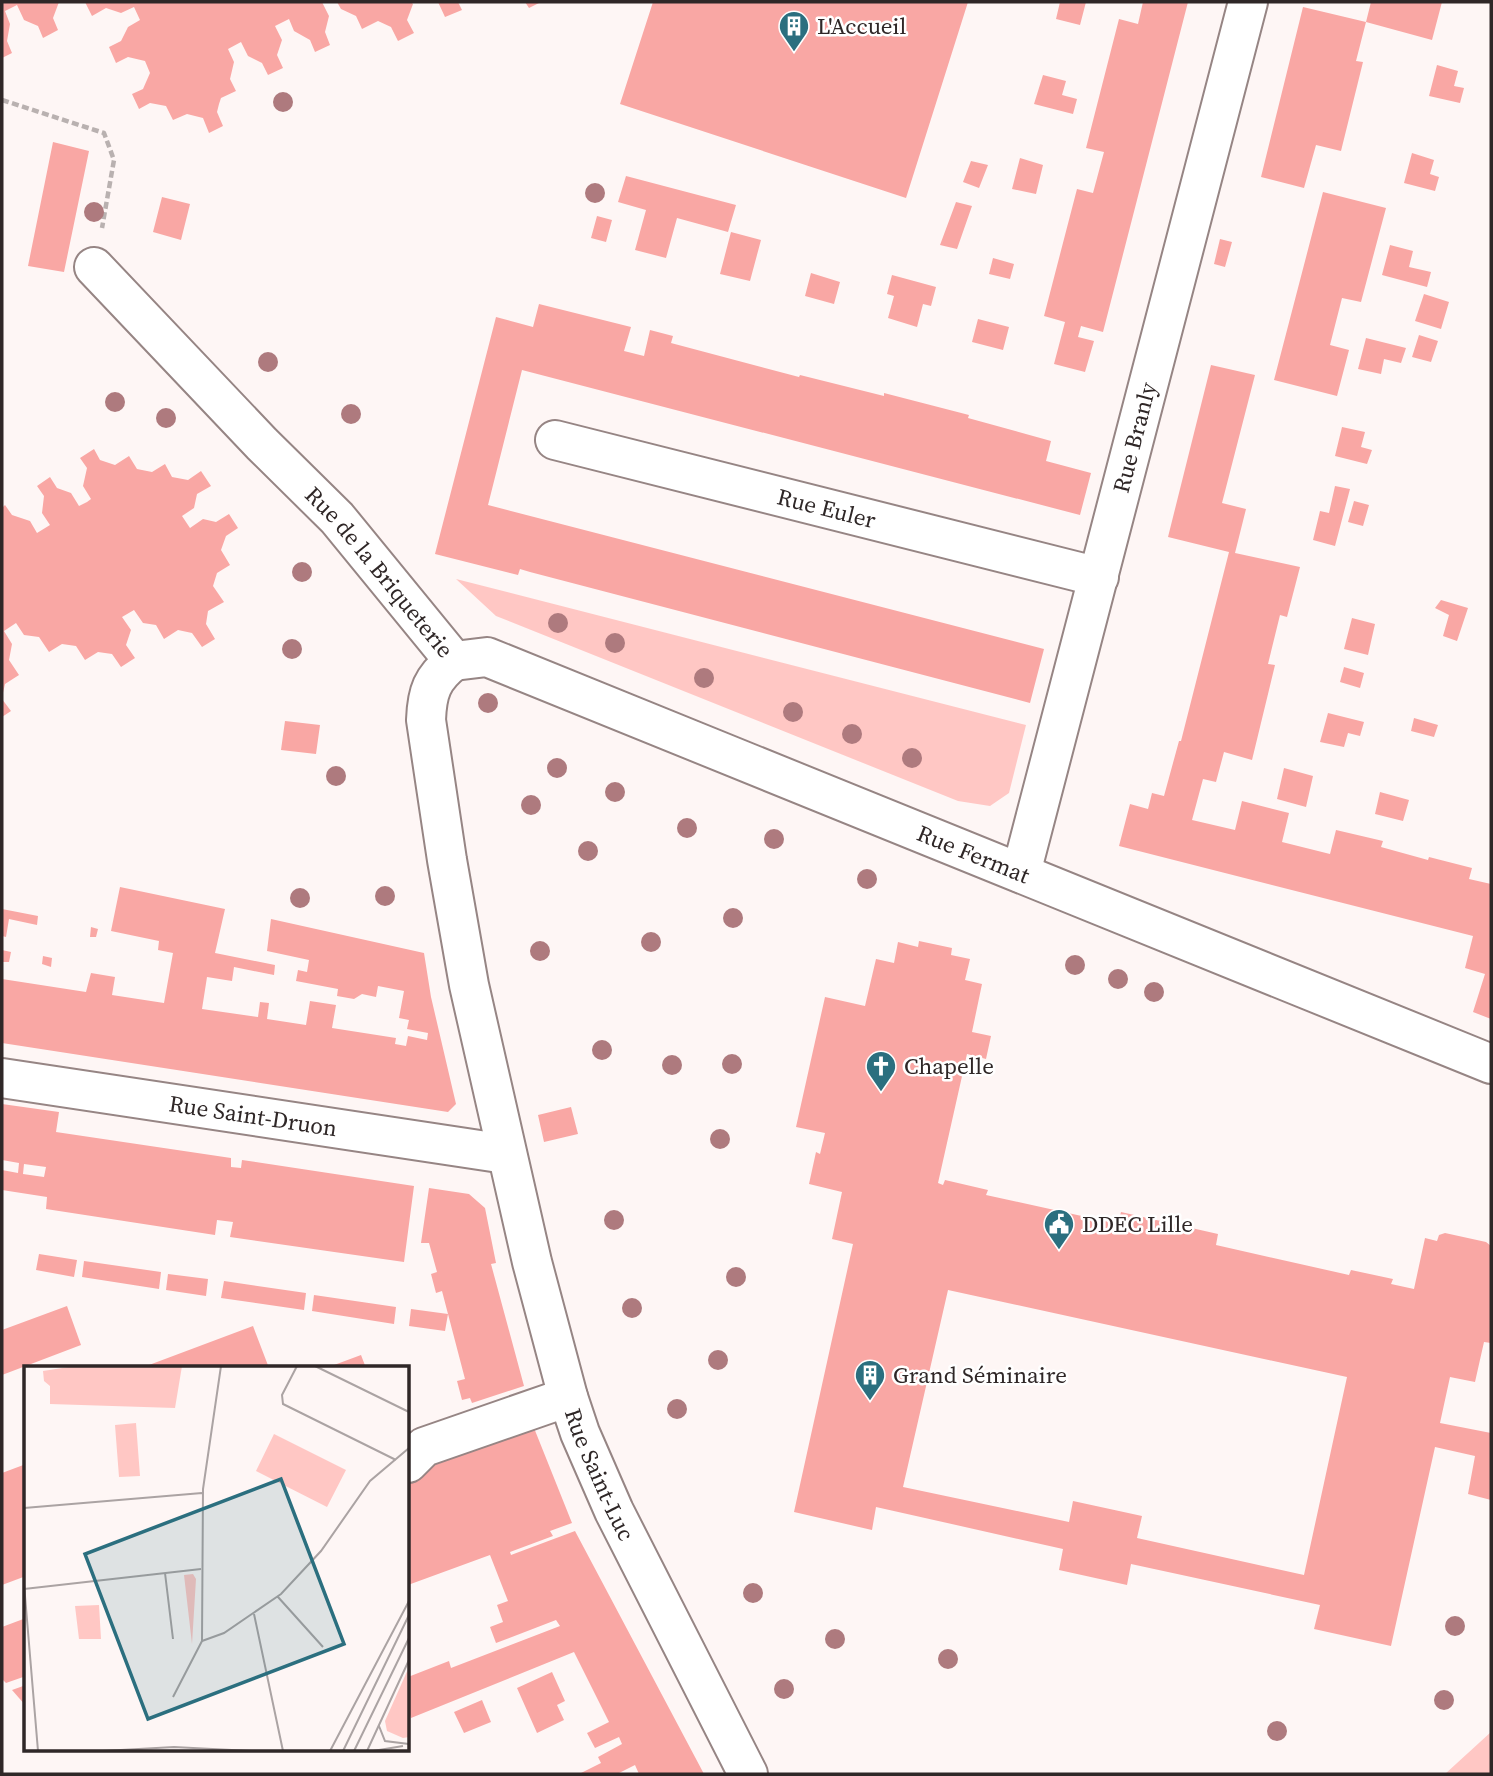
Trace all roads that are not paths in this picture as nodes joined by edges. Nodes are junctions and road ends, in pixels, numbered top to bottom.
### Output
1 (1248, 2) edge
2 (94, 267) road end
3 (555, 440) dead end
4 (1099, 577) junction
5 (454, 661) junction
6 (1021, 873) junction
7 (1491, 1064) edge
8 (2, 1078) edge
9 (506, 1154) junction
10 (568, 1397) junction
11 (410, 1461) edge
12 (748, 1774) edge

1 - 4 street, Rue Branly
2 - 5 street, Rue de la Briqueterie
3 - 4 street, Rue Euler
4 - 6 street, Rue Branly
5 - 6 street, Rue Fermat
5 - 9 street, Rue de la Briqueterie
6 - 7 street, Rue Fermat
8 - 9 street, Rue Saint-Druon
9 - 10 street, Rue Saint-Luc
10 - 11 street
10 - 12 street, Rue Saint-Luc

